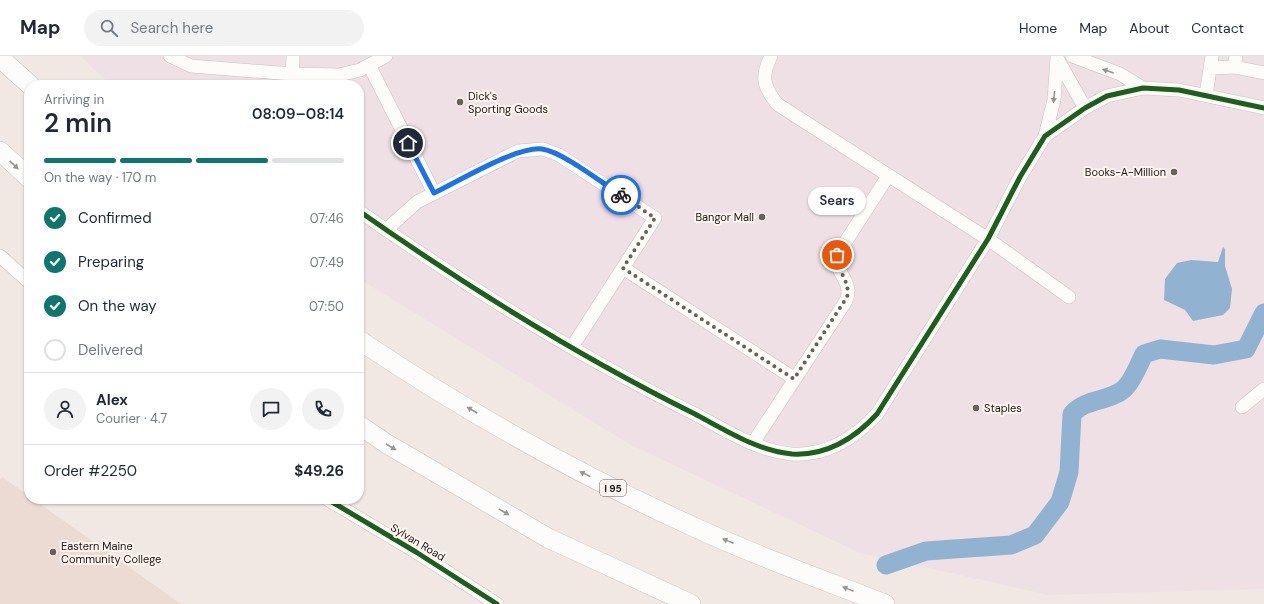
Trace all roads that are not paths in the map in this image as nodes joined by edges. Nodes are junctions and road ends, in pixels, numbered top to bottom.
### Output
1 (4, 56) edge
2 (170, 56) edge
3 (293, 56) edge
4 (386, 56) edge
5 (771, 56) edge
6 (1072, 56) edge
7 (1056, 57) edge
8 (0, 58) edge
9 (1211, 62) edge
10 (1235, 62) edge
11 (369, 65) junction
12 (1264, 73) edge
13 (292, 79) edge
14 (24, 80) edge
15 (26, 80) edge
16 (1143, 88) junction
17 (1206, 95) junction
18 (1085, 108) junction
19 (1264, 108) edge
20 (1045, 136) junction
21 (0, 151) edge
22 (24, 173) edge
23 (888, 176) junction
24 (434, 193) junction
25 (364, 215) edge
26 (386, 230) junction
27 (988, 239) junction
28 (0, 256) edge
29 (623, 268) junction
30 (24, 278) edge
31 (1068, 297) dead end
32 (364, 343) edge
33 (572, 347) junction
34 (794, 379) junction
35 (1264, 389) edge
36 (1242, 407) dead end
37 (364, 428) edge
38 (753, 443) junction
39 (335, 504) edge
40 (548, 538) junction
41 (492, 603) edge
42 (663, 604) edge
43 (691, 604) edge
44 (885, 604) edge

1 - 15 highway
2 - 13 street
3 - 13 street
4 - 11 street
5 - 23 street
16 -> 6 street
7 - 18 street
7 -> 20 street
8 - 14 highway
9 - 10 street
9 - 17 street
10 - 12 street
11 - 13 street
11 - 24 street
16 - 17 street
16 - 18 street
17 - 19 street
18 - 20 street
20 - 27 street
21 -> 22 highway
23 - 27 street
23 - 34 street
24 - 26 street
24 - 29 street
25 - 26 street
26 - 33 street
27 - 31 street
27 - 38 street
28 - 30 street
29 - 33 street
29 - 34 street
44 -> 32 highway, I 95
33 - 38 street
34 - 38 street
35 - 36 street
37 -> 40 highway
39 - 41 street, Sylvan Road
40 - 42 highway
40 - 43 highway

